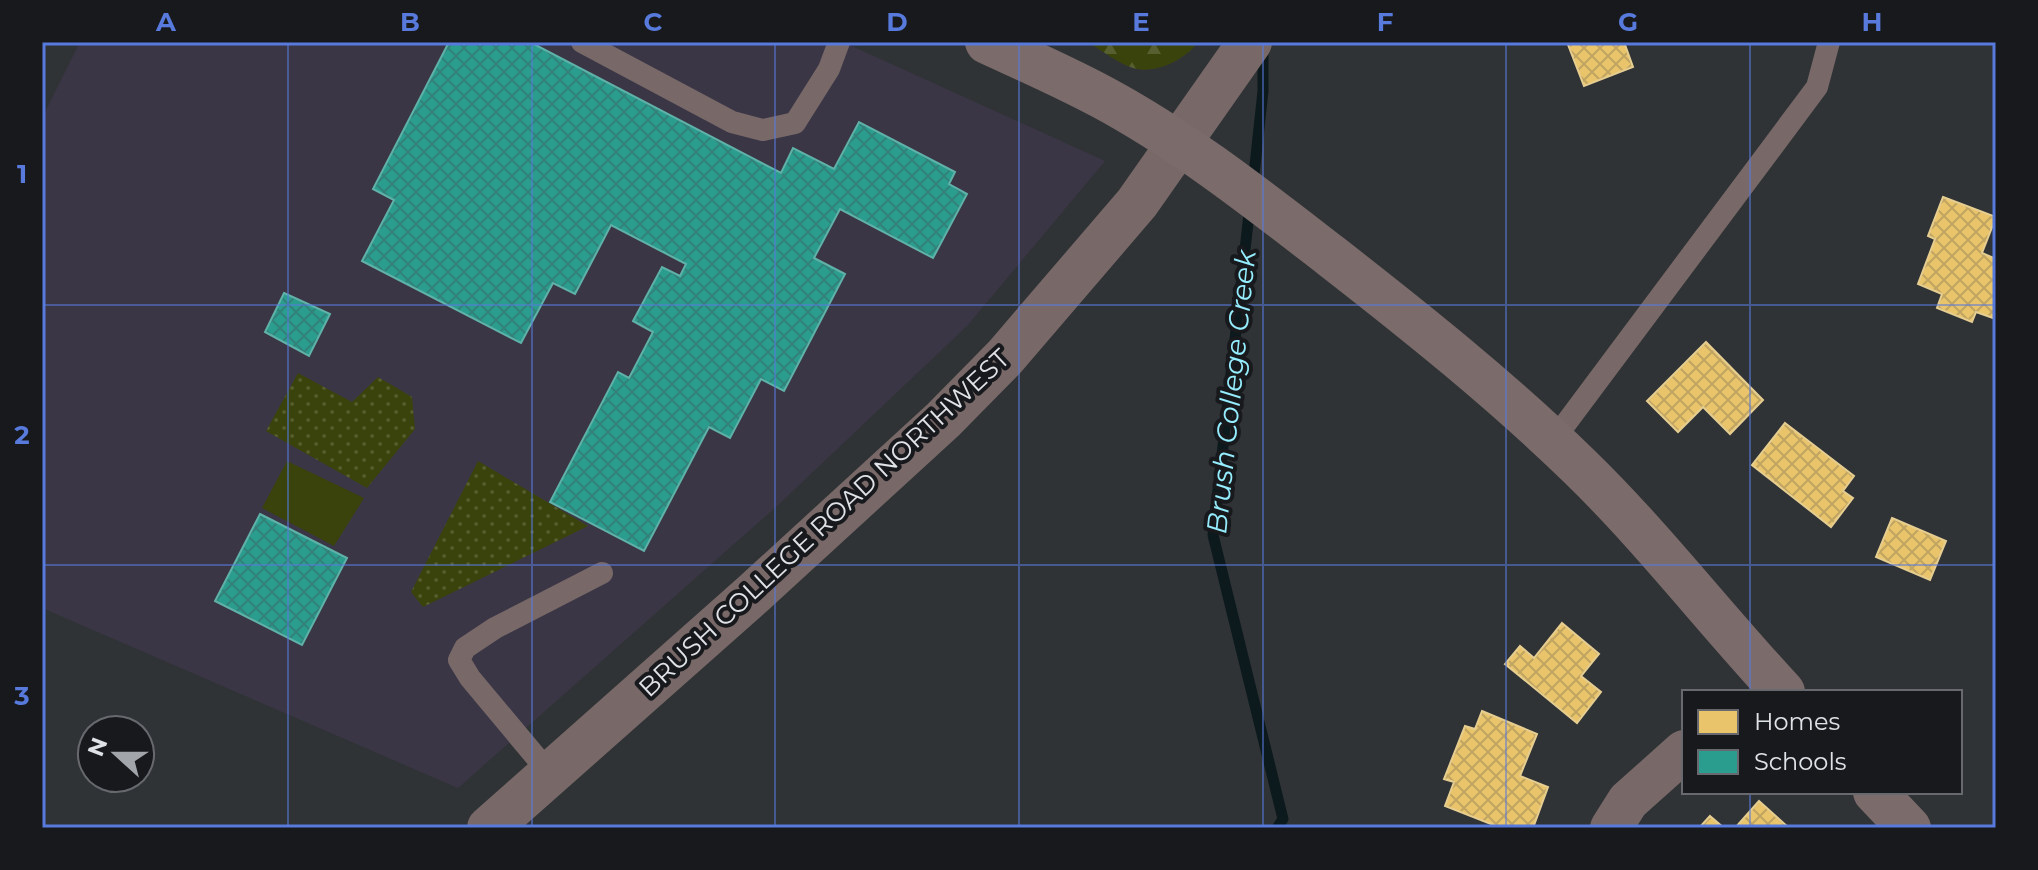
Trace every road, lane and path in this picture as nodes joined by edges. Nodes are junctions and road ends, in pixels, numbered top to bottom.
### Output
1 (582, 42) edge
2 (839, 42) edge
3 (987, 42) edge
4 (1250, 42) edge
5 (1829, 42) edge
6 (1179, 143) junction
7 (1552, 442) junction
8 (602, 573) dead end
9 (1767, 687) edge
10 (1682, 753) edge
11 (551, 775) junction
12 (1877, 794) edge
13 (489, 828) edge
14 (1611, 828) edge
15 (1909, 828) edge

1 - 2 lane
3 - 6 main road
4 - 6 street, BRUSH COLLEGE ROAD NORTHWEST
5 - 7 lane
6 - 7 main road
6 - 11 street, BRUSH COLLEGE ROAD NORTHWEST
7 - 9 main road
8 - 11 lane
10 - 14 street
11 - 13 street, BRUSH COLLEGE ROAD NORTHWEST
12 - 15 main road

